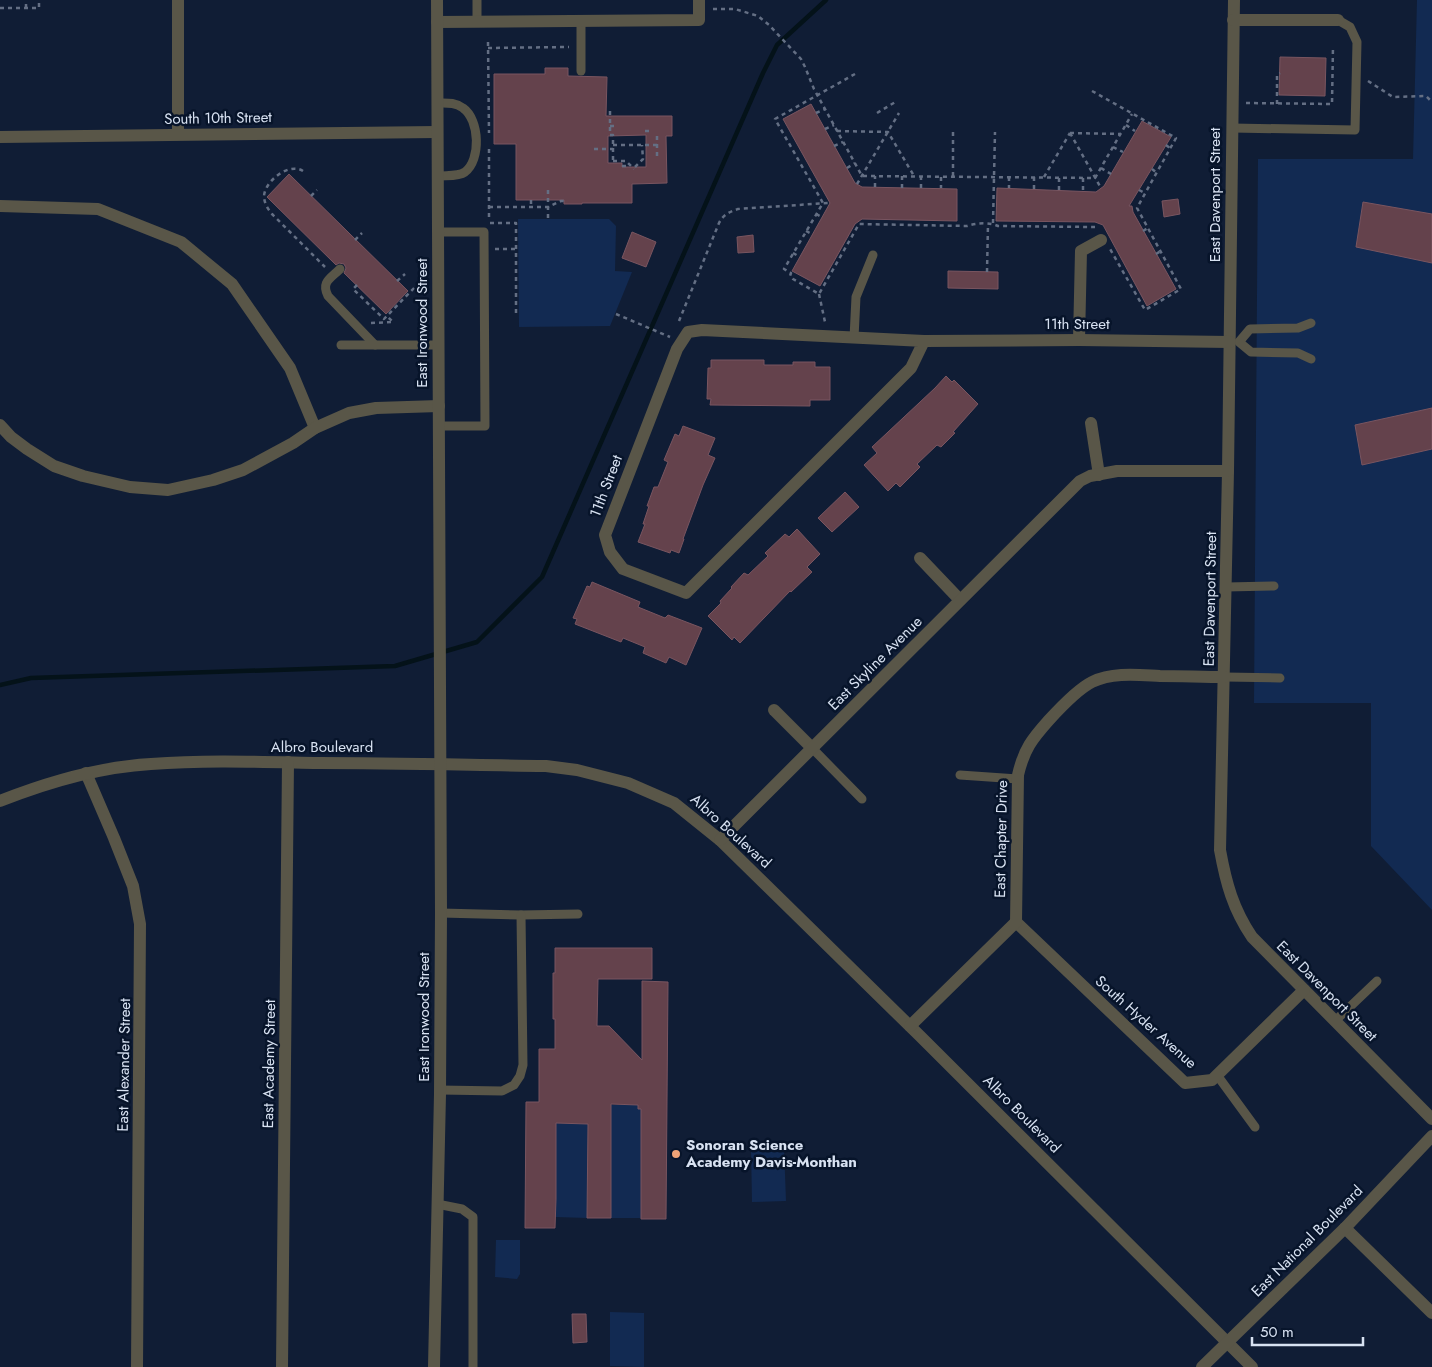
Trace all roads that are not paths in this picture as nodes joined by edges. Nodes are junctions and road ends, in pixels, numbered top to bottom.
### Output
1 (178, 0) edge
2 (437, 0) edge
3 (477, 0) edge
4 (1234, 0) edge
5 (699, 10) edge
6 (581, 20) junction
7 (1233, 20) junction
8 (1338, 20) joint
9 (476, 21) junction
10 (437, 22) junction
11 (581, 71) dead end
12 (437, 103) junction
13 (1232, 128) junction
14 (437, 132) junction
15 (178, 134) junction
16 (0, 137) edge
17 (438, 176) junction
18 (0, 206) edge
19 (438, 232) junction
20 (1102, 237) road end
21 (873, 255) dead end
22 (336, 272) road end
23 (1311, 323) dead end
24 (854, 338) junction
25 (1079, 340) junction
26 (924, 341) junction
27 (1234, 342) junction
28 (439, 345) junction
29 (340, 346) dead end
30 (375, 346) junction
31 (1311, 359) dead end
32 (439, 406) junction
33 (1091, 423) dead end
34 (0, 425) edge
35 (439, 426) junction
36 (315, 428) junction
37 (1228, 472) junction
38 (1099, 475) junction
39 (920, 558) dead end
40 (1274, 586) dead end
41 (1226, 587) junction
42 (960, 600) junction
43 (1225, 677) junction
44 (1280, 678) dead end
45 (774, 710) dead end
46 (812, 748) junction
47 (288, 762) junction
48 (440, 764) junction
49 (86, 773) junction
50 (960, 775) dead end
51 (1018, 780) junction
52 (862, 799) dead end
53 (0, 800) edge
54 (720, 840) junction
55 (441, 913) junction
56 (578, 914) dead end
57 (520, 915) junction
58 (1016, 922) junction
59 (1377, 981) dead end
60 (1304, 990) junction
61 (1335, 1021) junction
62 (910, 1026) junction
63 (1217, 1075) junction
64 (440, 1090) junction
65 (1432, 1119) edge
66 (1255, 1127) dead end
67 (1432, 1136) edge
68 (438, 1204) junction
69 (1345, 1228) junction
70 (1432, 1313) edge
71 (1227, 1342) junction
72 (137, 1367) edge
73 (282, 1367) edge
74 (434, 1367) edge
75 (473, 1367) edge
76 (1202, 1367) edge
77 (1252, 1367) edge

1 - 15 street
2 - 10 street, East Ironwood Street
3 - 9 lane
4 - 7 street, East Davenport Street
5 - 6 street
6 - 9 street
6 - 11 lane
7 - 8 street
7 - 13 street, East Davenport Street
8 - 13 lane
9 - 10 street
10 - 12 street, East Ironwood Street
12 - 14 street, East Ironwood Street
12 - 17 lane
13 - 27 street, East Davenport Street
14 - 15 street, South 10th Street
14 - 17 street, East Ironwood Street
15 - 16 street, South 10th Street
17 - 19 street, East Ironwood Street
18 - 36 street
19 - 28 street, East Ironwood Street
19 - 35 lane
20 - 25 street
21 - 24 lane
22 - 30 lane
23 - 27 lane
24 - 26 street, 11th Street
24 - 26 street, 11th Street
25 - 26 street, 11th Street
25 - 27 street, 11th Street
27 - 31 lane
27 - 37 street, East Davenport Street
28 - 30 lane
28 - 32 street, East Ironwood Street
29 - 30 lane
32 - 35 street, East Ironwood Street
32 - 36 street
33 - 38 street
34 - 36 street
35 - 48 street, East Ironwood Street
37 - 38 street, East Skyline Avenue
37 - 41 street, East Davenport Street
38 - 42 street, East Skyline Avenue
39 - 42 street
40 - 41 lane
41 - 43 street, East Davenport Street
42 - 46 street, East Skyline Avenue
43 - 44 lane
43 - 51 street, East Chapter Drive
43 - 60 street, East Davenport Street
45 - 46 street
46 - 52 lane
46 - 54 street, East Skyline Avenue
47 - 48 street, Albro Boulevard
47 - 49 street, Albro Boulevard
47 - 73 street, East Academy Street
48 - 54 street, Albro Boulevard
48 - 55 street, East Ironwood Street
49 - 53 street, Albro Boulevard
49 - 72 street, East Alexander Street
50 - 51 lane
51 - 58 street, East Chapter Drive
54 - 62 street, Albro Boulevard
55 - 57 lane
55 - 64 street, East Ironwood Street
56 - 57 lane
57 - 64 lane
58 - 62 street
58 - 63 street, South Hyder Avenue
59 - 61 lane
60 - 61 street, East Davenport Street
60 - 63 street, South Hyder Avenue
61 - 65 street, East Davenport Street
62 - 71 street, Albro Boulevard
63 - 66 lane
64 - 68 street, East Ironwood Street
67 - 69 street, East National Boulevard
68 - 74 street, East Ironwood Street
68 - 75 lane
69 - 70 street
69 - 71 street, East National Boulevard
71 - 76 street, East National Boulevard
71 - 77 street, Albro Boulevard

